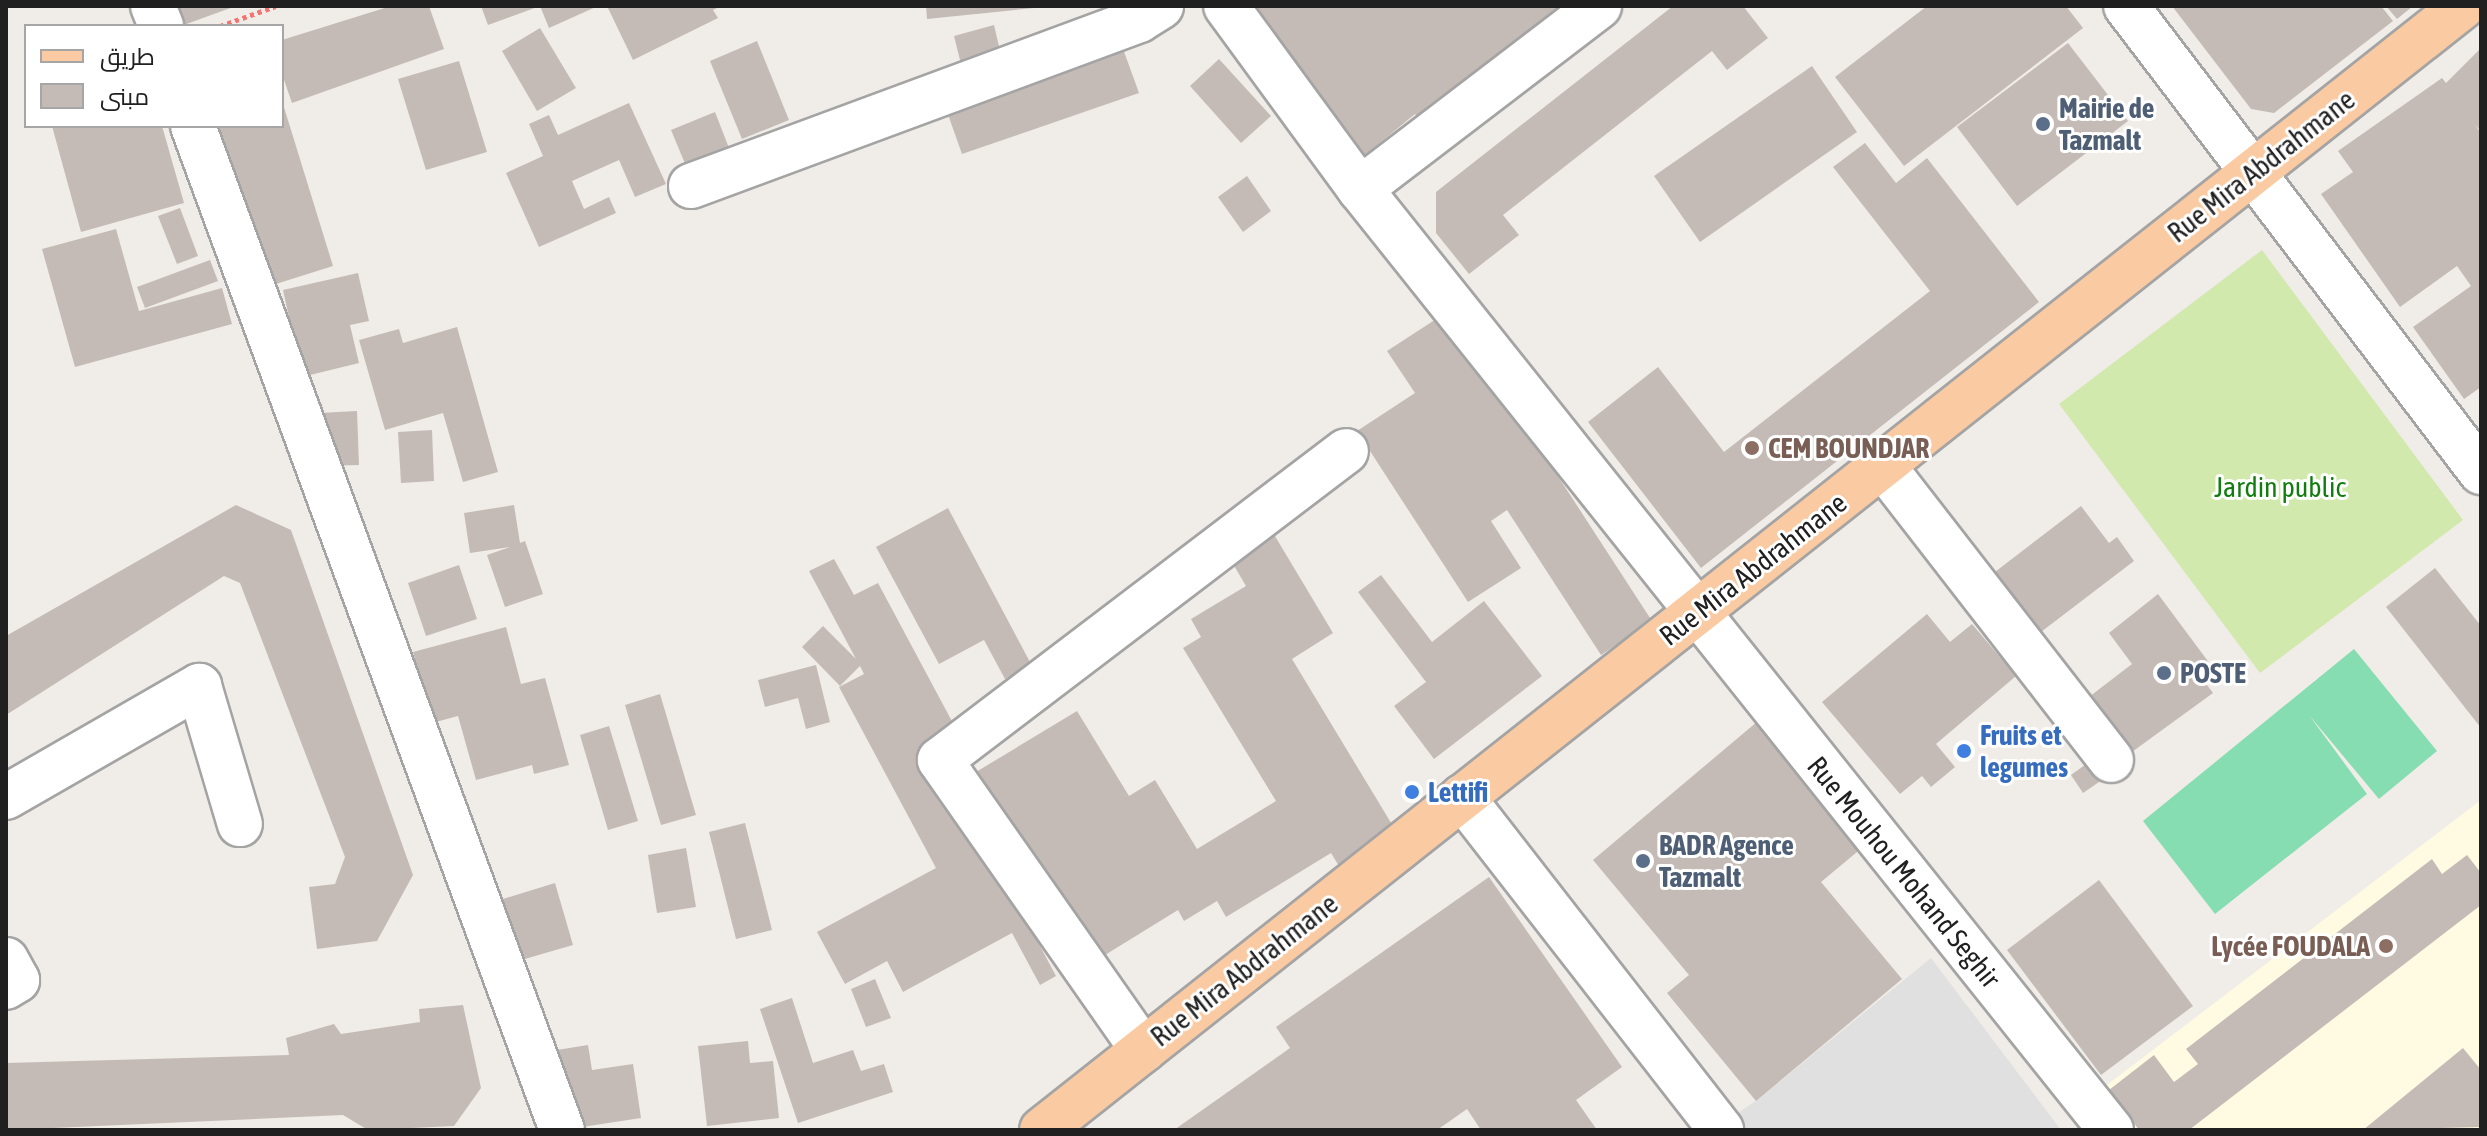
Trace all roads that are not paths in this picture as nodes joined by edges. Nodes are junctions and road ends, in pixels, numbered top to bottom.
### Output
1 (1161, 6) edge
2 (1226, 6) edge
3 (1599, 6) edge
4 (2126, 6) edge
5 (2463, 6) edge
6 (194, 128) edge
7 (2254, 171) junction
8 (691, 186) dead end
9 (1360, 189) junction
10 (1346, 451) dead end
11 (1883, 466) junction
12 (2481, 472) edge
13 (1697, 614) junction
14 (2111, 760) dead end
15 (6, 797) edge
16 (1462, 797) junction
17 (240, 824) dead end
18 (6, 960) edge
19 (6, 987) edge
20 (1143, 1050) junction
21 (562, 1130) edge
22 (1042, 1130) edge
23 (1721, 1130) edge
24 (2111, 1130) edge

1 - 8 street
2 - 9 street, Rue Mouhou Mohand Seghir
3 - 9 street
4 - 7 street
5 - 7 main road, Rue Mira Abdrahmane
6 - 21 street
7 - 11 main road, Rue Mira Abdrahmane
7 - 12 street
9 - 13 street, Rue Mouhou Mohand Seghir
10 - 20 street
11 - 13 main road, Rue Mira Abdrahmane
11 - 14 street
13 - 16 main road, Rue Mira Abdrahmane
13 - 24 street, Rue Mouhou Mohand Seghir
15 - 17 street
16 - 20 main road, Rue Mira Abdrahmane
16 - 23 street
18 - 19 street
20 - 22 main road, Rue Mira Abdrahmane

